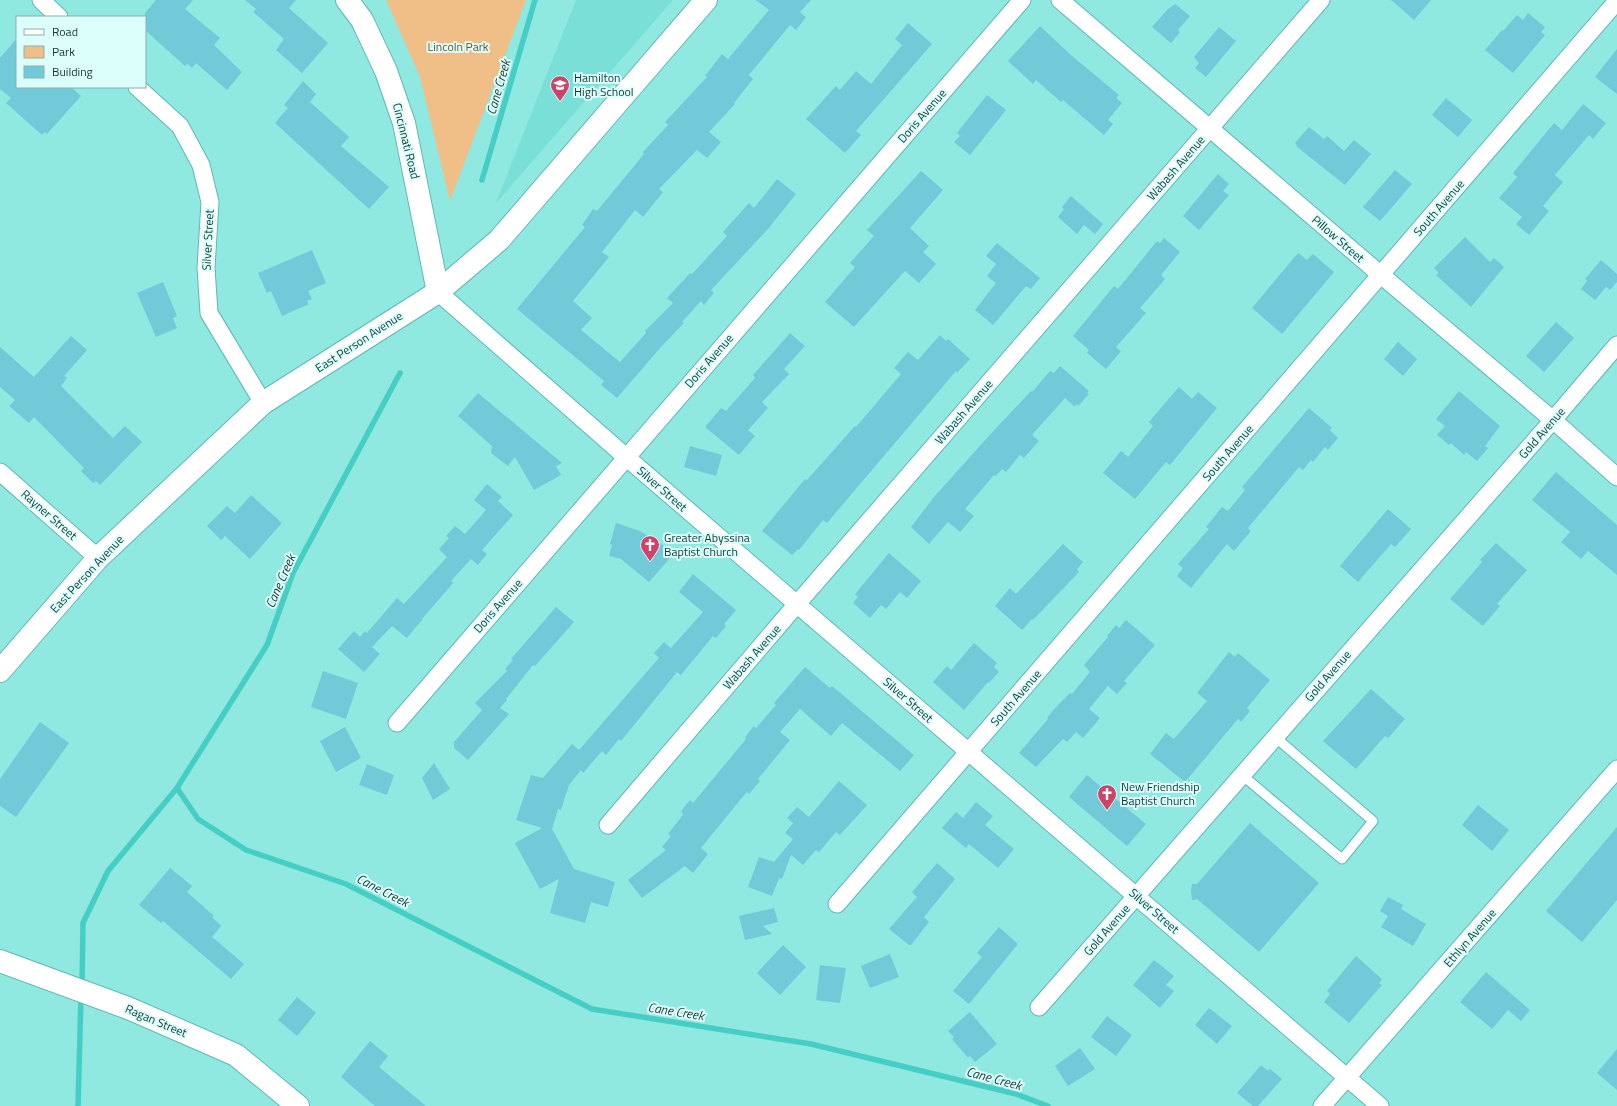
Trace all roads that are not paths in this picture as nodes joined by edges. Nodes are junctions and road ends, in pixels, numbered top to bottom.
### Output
1 (41, 0) edge
2 (347, 0) edge
3 (706, 0) edge
4 (1022, 0) edge
5 (1060, 0) edge
6 (1321, 0) edge
7 (1617, 1) edge
8 (58, 16) edge
9 (138, 88) edge
10 (1210, 129) junction
11 (1381, 276) junction
12 (438, 292) junction
13 (1617, 345) edge
14 (263, 403) junction
15 (1553, 420) junction
16 (626, 457) junction
17 (0, 472) edge
18 (1617, 477) edge
19 (98, 558) junction
20 (797, 604) junction
21 (0, 671) edge
22 (397, 723) dead end
23 (1274, 737) junction
24 (970, 752) junction
25 (1617, 769) edge
26 (1242, 775) junction
27 (608, 825) dead end
28 (1137, 896) junction
29 (837, 904) dead end
30 (0, 962) edge
31 (1039, 1007) dead end
32 (1348, 1078) junction
33 (298, 1106) edge
34 (1322, 1106) edge
35 (1380, 1106) edge

1 - 8 street
2 - 12 main road, Cincinnati Road
3 - 12 main road, East Person Avenue
4 - 16 street, Doris Avenue
5 - 10 street, Pillow Street
6 - 10 street, Wabash Avenue
7 - 11 street, South Avenue
9 - 14 street, Silver Street
10 - 11 street, Pillow Street
10 - 20 street, Wabash Avenue
11 - 15 street, Pillow Street
11 - 24 street, South Avenue
12 - 14 main road, East Person Avenue
12 - 16 street, Silver Street
13 - 15 street, Gold Avenue
14 - 19 main road, East Person Avenue
15 - 18 street, Pillow Street
15 - 23 street, Gold Avenue
16 - 20 street, Silver Street
16 - 22 street, Doris Avenue
17 - 19 street, Rayner Street
19 - 21 main road, East Person Avenue
20 - 24 street, Silver Street
20 - 27 street, Wabash Avenue
23 - 26 street, Gold Avenue
23 - 26 lane
24 - 28 street, Silver Street
24 - 29 street, South Avenue
25 - 32 street, Ethlyn Avenue
26 - 28 street, Gold Avenue
28 - 31 street, Gold Avenue
28 - 32 street, Silver Street
30 - 33 main road, Ragan Street
32 - 34 street, Ethlyn Avenue
32 - 35 street, Silver Street

